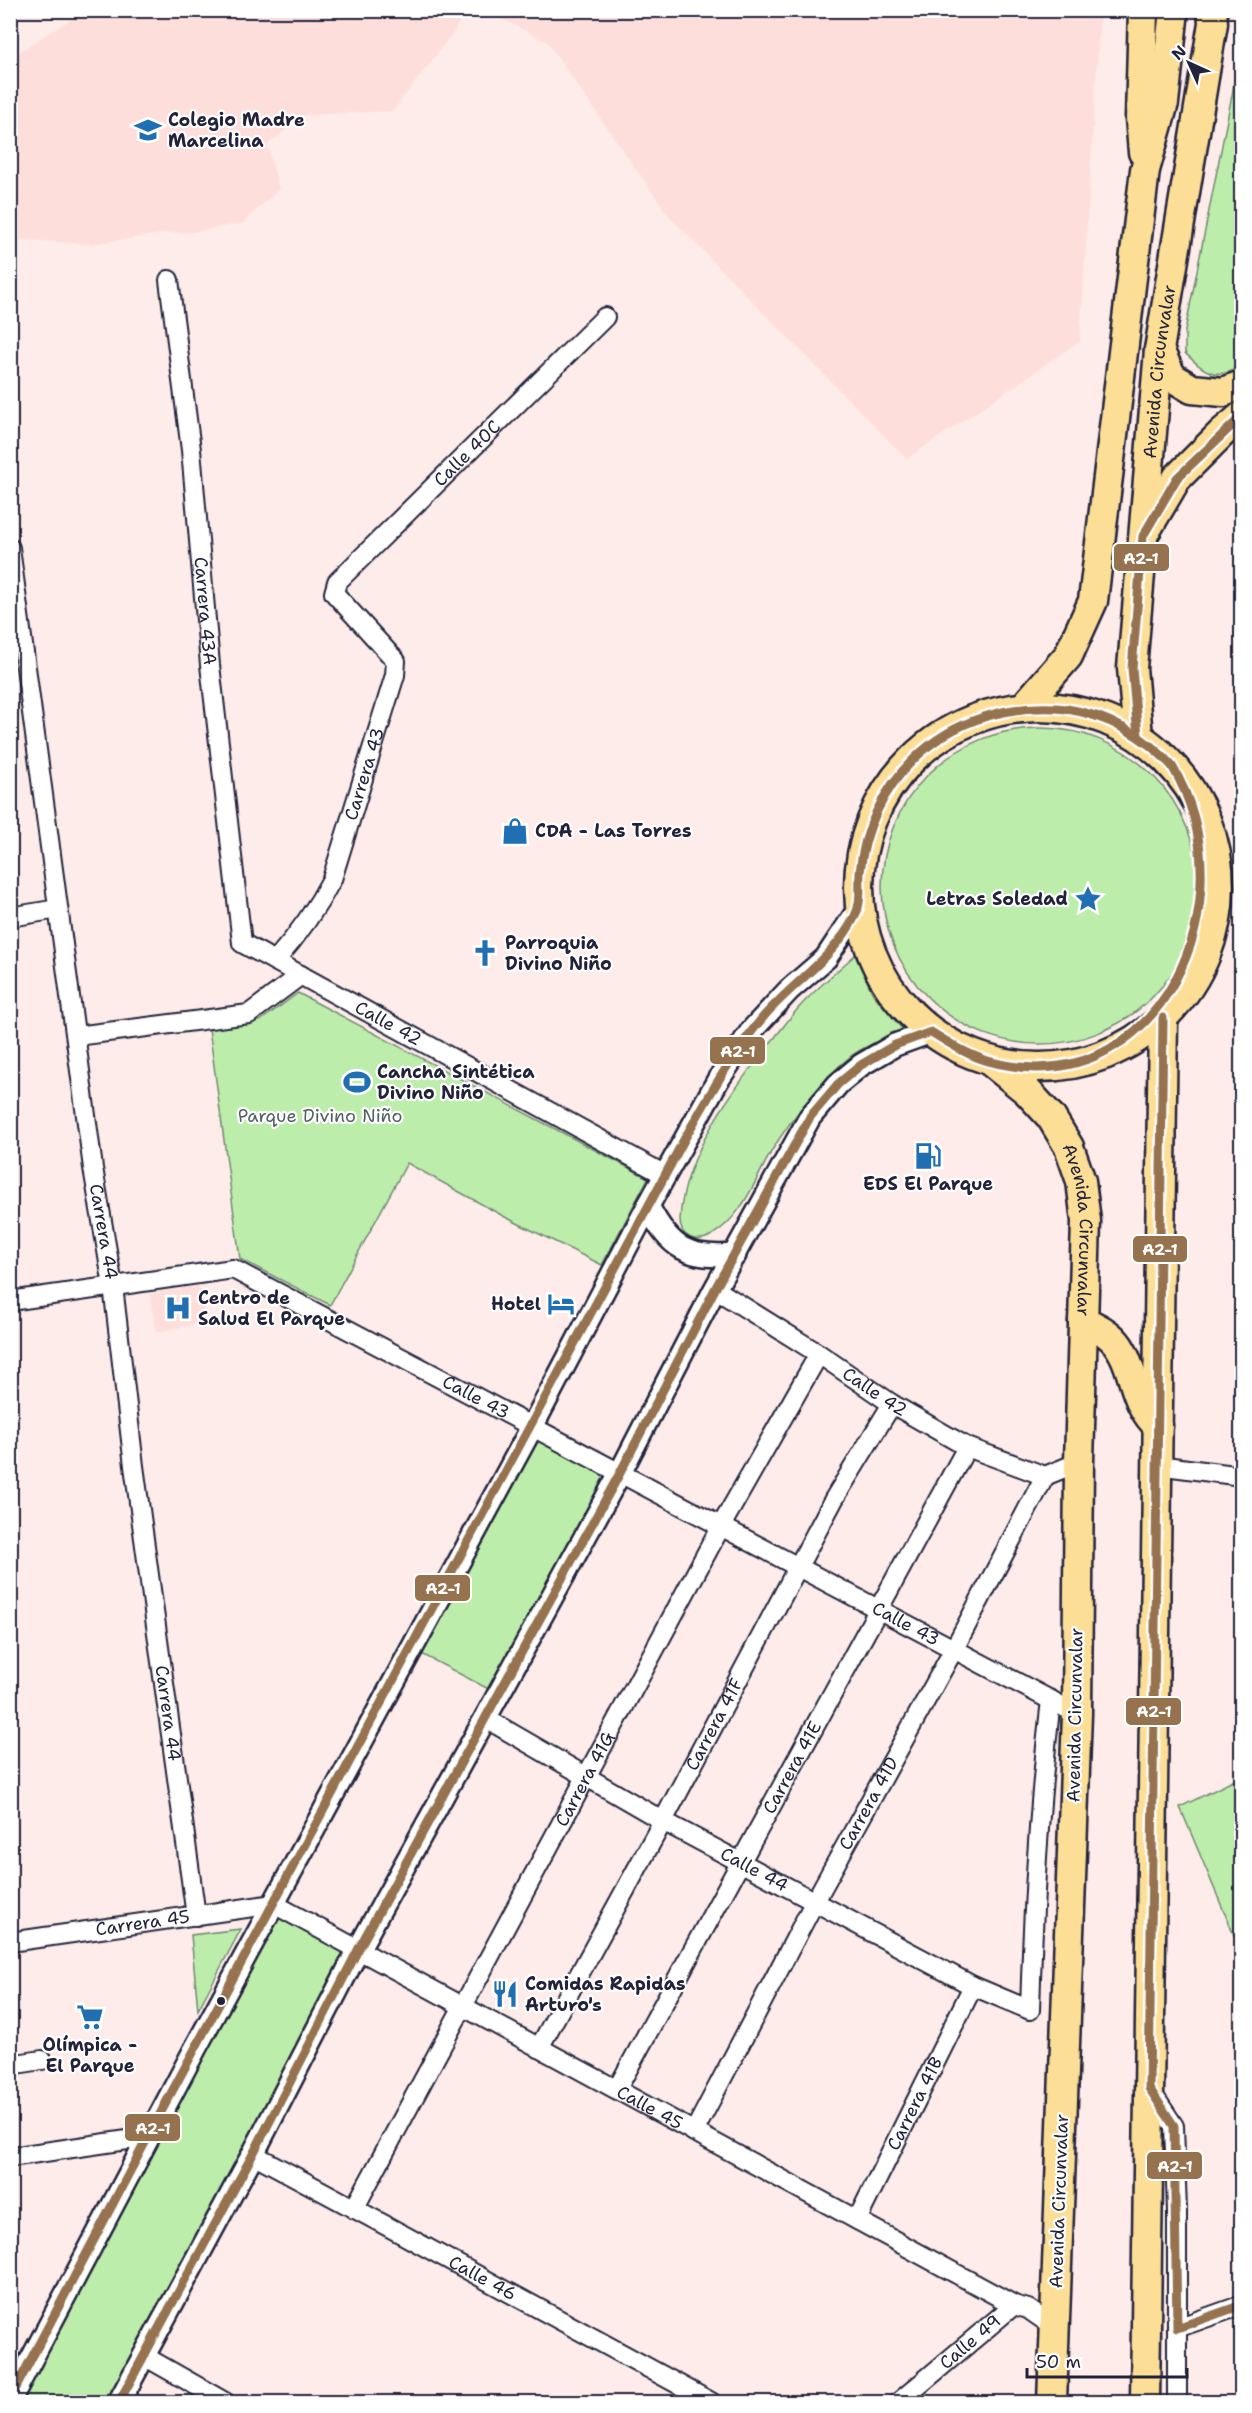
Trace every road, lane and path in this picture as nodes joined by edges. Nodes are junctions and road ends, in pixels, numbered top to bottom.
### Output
1 (1143, 10) edge
2 (1174, 10) edge
3 (1212, 10) edge
4 (1145, 170) junction
5 (169, 280) dead end
6 (605, 317) dead end
7 (1159, 350) junction
8 (1242, 385) edge
9 (1242, 416) edge
10 (1143, 536) junction
11 (10, 548) edge
12 (334, 593) joint
13 (1023, 708) junction
14 (1138, 736) junction
15 (860, 907) junction
16 (58, 909) junction
17 (10, 917) edge
18 (242, 943) joint
19 (275, 961) junction
20 (302, 975) junction
21 (1163, 1018) junction
22 (931, 1032) junction
23 (76, 1036) junction
24 (991, 1062) junction
25 (665, 1175) junction
26 (648, 1206) junction
27 (735, 1255) junction
28 (113, 1286) junction
29 (716, 1289) junction
30 (10, 1301) edge
31 (1083, 1321) junction
32 (819, 1354) junction
33 (892, 1404) junction
34 (1158, 1426) junction
35 (532, 1427) junction
36 (968, 1447) junction
37 (1079, 1462) junction
38 (1157, 1466) junction
39 (620, 1473) junction
40 (1045, 1476) junction
41 (1242, 1476) edge
42 (721, 1526) junction
43 (797, 1567) junction
44 (878, 1609) junction
45 (954, 1649) junction
46 (1050, 1700) junction
47 (1077, 1714) junction
48 (485, 1718) junction
49 (587, 1776) junction
50 (663, 1821) junction
51 (742, 1862) junction
52 (815, 1901) junction
53 (274, 1904) junction
54 (196, 1916) junction
55 (10, 1942) edge
56 (358, 1950) junction
57 (973, 1986) junction
58 (463, 2007) junction
59 (539, 2048) junction
60 (42, 2060) dead end
61 (10, 2065) edge
62 (1149, 2088) junction
63 (618, 2089) junction
64 (694, 2132) junction
65 (148, 2137) junction
66 (253, 2154) junction
67 (10, 2157) edge
68 (354, 2209) junction
69 (857, 2220) junction
70 (1056, 2284) junction
71 (1242, 2305) edge
72 (1021, 2307) junction
73 (1054, 2326) junction
74 (1177, 2328) junction
75 (144, 2356) junction
76 (13, 2386) edge
77 (119, 2403) edge
78 (225, 2403) edge
79 (711, 2403) edge
80 (899, 2403) edge
81 (1052, 2403) edge
82 (1145, 2403) edge
83 (1177, 2403) edge

1 - 4 highway
2 - 4 highway
3 - 7 highway, Avenida Circunvalar
4 - 13 highway
5 - 18 street, Carrera 43A
6 - 12 street, Calle 40C
7 - 8 highway
7 - 10 highway, Avenida Circunvalar
9 - 10 highway
10 - 14 highway, Avenida Circunvalar
11 - 16 street, Carrera 44
12 - 19 street, Carrera 43
13 - 14 highway
13 - 15 highway
14 - 21 highway
15 - 22 highway
15 - 25 street
16 - 17 street
16 - 23 street, Carrera 44
18 - 19 street, Calle 42
19 - 20 street, Calle 42
20 - 23 street
20 - 25 street, Calle 42
21 - 24 highway
21 - 34 highway
22 - 24 highway
22 - 27 street
23 - 28 street, Carrera 44
24 - 31 highway, Avenida Circunvalar
25 - 26 street
26 - 27 street
26 - 35 street
27 - 29 street
28 - 30 street, Calle 43
28 - 35 street, Calle 43
28 - 54 street, Carrera 44
29 - 32 street, Calle 42
29 - 39 street
31 - 34 highway
31 - 37 highway, Avenida Circunvalar
32 - 33 street, Calle 42
32 - 42 street, Carrera 41G
33 - 36 street, Calle 42
33 - 43 street, Carrera 41F
34 - 38 highway
35 - 39 street, Calle 43
35 - 53 street
36 - 40 street, Calle 42
36 - 44 street, Carrera 41E
37 - 40 street
37 - 47 highway, Avenida Circunvalar
38 - 41 street
38 - 62 highway
39 - 42 street, Calle 43
39 - 48 street
40 - 45 street, Carrera 41D
42 - 43 street, Calle 43
42 - 49 street, Carrera 41G
43 - 44 street, Calle 43
43 - 50 street, Carrera 41F
44 - 45 street, Calle 43
44 - 51 street, Carrera 41E
45 - 46 street, Calle 43
45 - 52 street, Carrera 41D
46 - 47 street, Calle 43
46 - 57 street, Calle 44
47 - 70 highway, Avenida Circunvalar
48 - 49 street, Calle 44
48 - 56 street
49 - 50 street, Calle 44
49 - 58 street, Carrera 41G
50 - 51 street, Calle 44
50 - 59 street, Carrera 41F
51 - 52 street, Calle 44
51 - 63 street, Carrera 41E
52 - 57 street, Calle 44
52 - 64 street, Carrera 41D
53 - 54 street, Carrera 45
53 - 56 street, Calle 45
53 - 65 street
54 - 55 street, Carrera 45
56 - 58 street, Calle 45
56 - 66 street
57 - 69 street, Carrera 41B
58 - 59 street, Calle 45
58 - 68 street, Carrera 41G
59 - 63 street, Calle 45
60 - 61 street
62 - 74 street
62 - 82 highway
63 - 64 street, Calle 45
64 - 69 street, Calle 45
65 - 67 street
65 - 76 street
66 - 68 street, Calle 46
66 - 75 street
68 - 79 street, Calle 46
69 - 72 street, Calle 45
70 - 72 street
70 - 73 highway, Avenida Circunvalar
71 - 74 street
72 - 73 street, Calle 45
72 - 80 street, Calle 49
73 - 81 highway, Avenida Circunvalar
74 - 83 street
75 - 77 street
75 - 78 street

